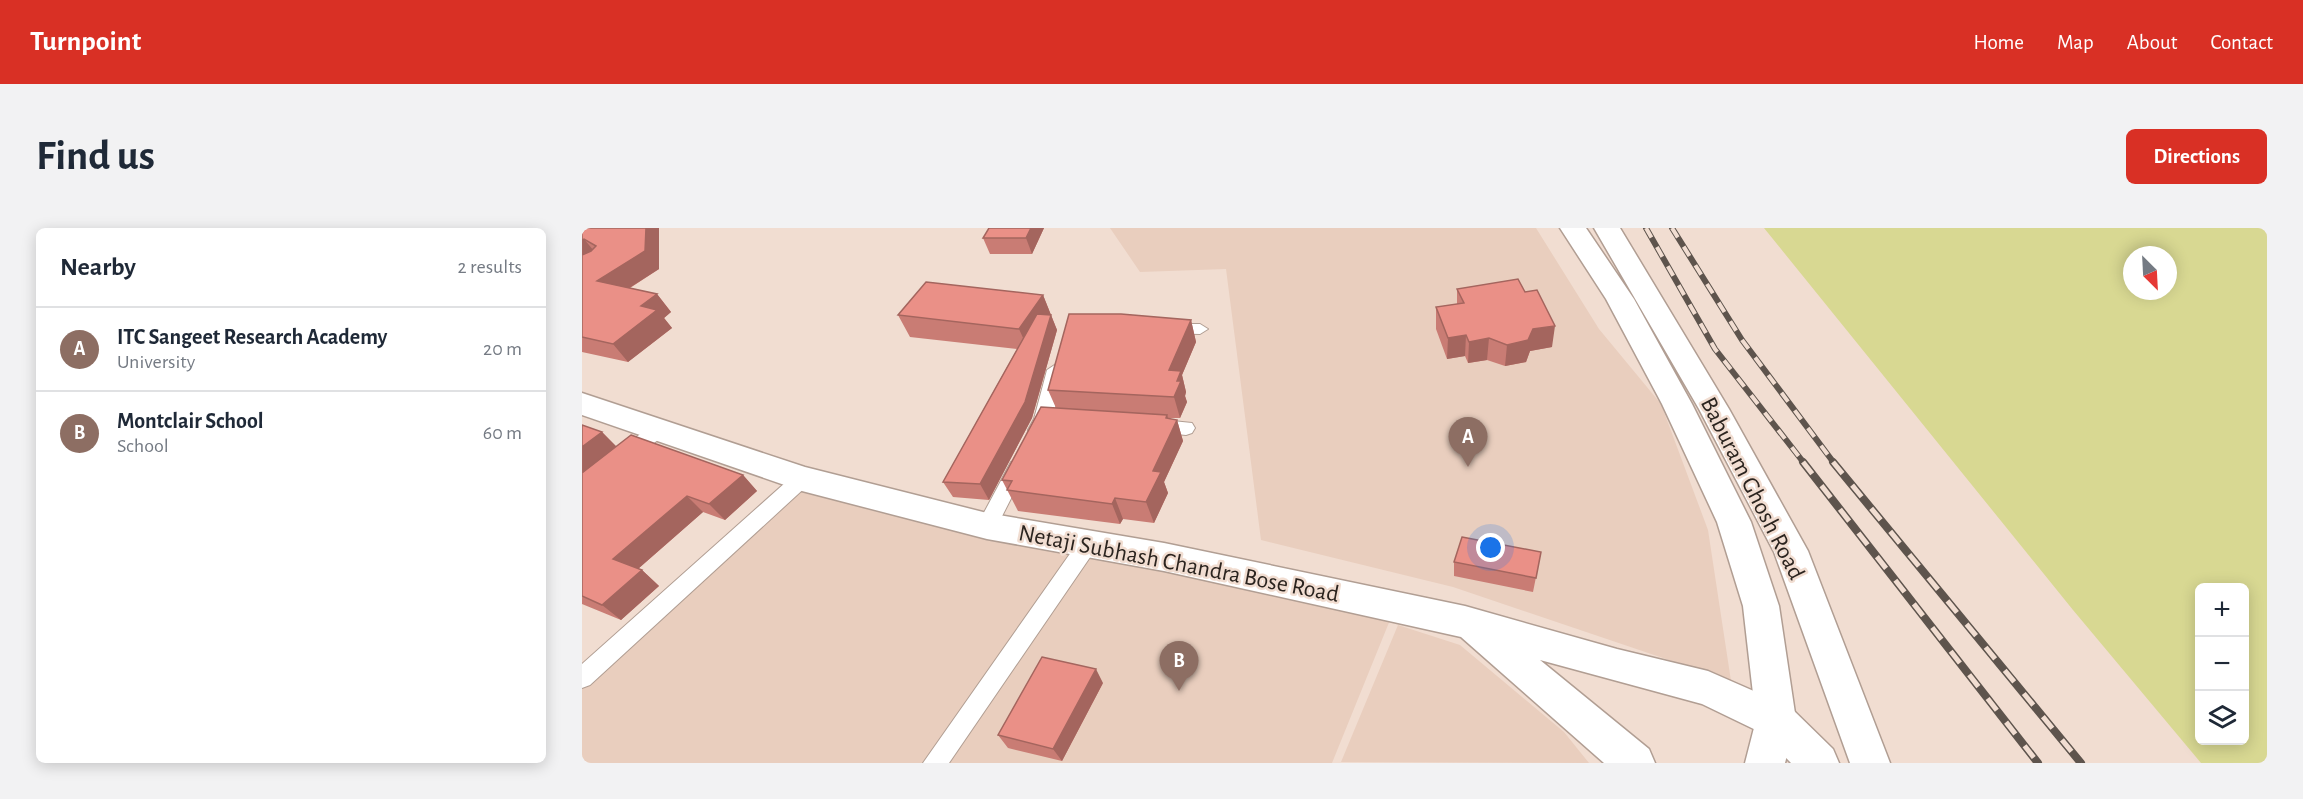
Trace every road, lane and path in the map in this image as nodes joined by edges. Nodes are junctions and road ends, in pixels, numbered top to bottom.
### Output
1 (1573, 228) edge
2 (1607, 228) edge
3 (1610, 258) junction
4 (1156, 329) edge
5 (1200, 329) dead end
6 (1062, 351) edge
7 (582, 404) edge
8 (1043, 419) junction
9 (1066, 421) edge
10 (1138, 425) edge
11 (1186, 428) dead end
12 (658, 430) junction
13 (802, 478) junction
14 (582, 490) edge
15 (987, 526) junction
16 (1088, 544) junction
17 (1465, 622) junction
18 (582, 678) edge
19 (1776, 720) junction
20 (935, 763) edge
21 (1635, 763) edge
22 (1765, 763) edge
23 (1819, 763) edge
24 (1870, 763) edge

1 - 3 main road, Baburam Ghosh Road
2 - 3 main road, Baburam Ghosh Road
3 - 19 main road, Baburam Ghosh Road
3 - 24 main road, Baburam Ghosh Road
4 - 5 lane
6 - 8 lane
7 - 12 main road, Netaji Subhash Chandra Bose Road
8 - 9 lane
8 - 15 lane
10 - 11 lane
12 - 13 main road, Netaji Subhash Chandra Bose Road
12 - 14 lane
13 - 15 main road, Netaji Subhash Chandra Bose Road
13 - 18 lane
15 - 16 main road, Netaji Subhash Chandra Bose Road
16 - 17 main road, Netaji Subhash Chandra Bose Road
16 - 20 lane
17 - 19 main road, Netaji Subhash Chandra Bose Road
17 - 21 main road
19 - 22 main road, Baburam Ghosh Road
19 - 23 main road, Netaji Subhash Chandra Bose Road

